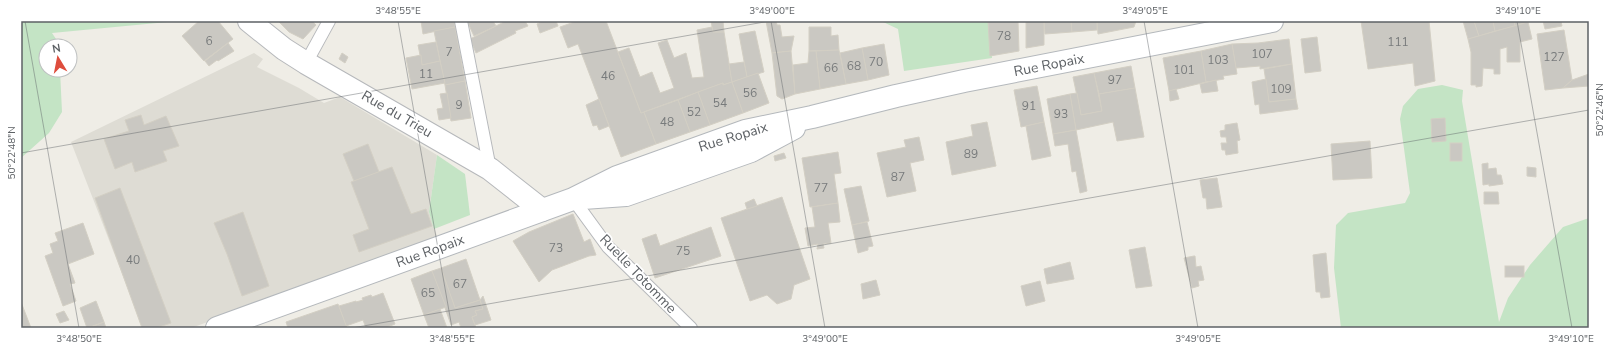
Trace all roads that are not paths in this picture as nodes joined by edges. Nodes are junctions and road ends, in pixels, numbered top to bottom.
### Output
1 (250, 21) edge
2 (329, 21) edge
3 (461, 21) edge
4 (1272, 21) edge
5 (306, 63) junction
6 (490, 169) junction
7 (573, 199) junction
8 (542, 210) junction
9 (217, 328) edge
10 (691, 328) edge

1 - 5 street, Rue du Trieu
2 - 5 lane
3 - 6 lane
4 - 7 street, Rue Ropaix
5 - 6 street, Rue du Trieu
6 - 8 street, Rue du Trieu
7 - 8 street, Rue Ropaix
7 - 10 lane, Ruelle Totomme
8 - 9 street, Rue Ropaix

